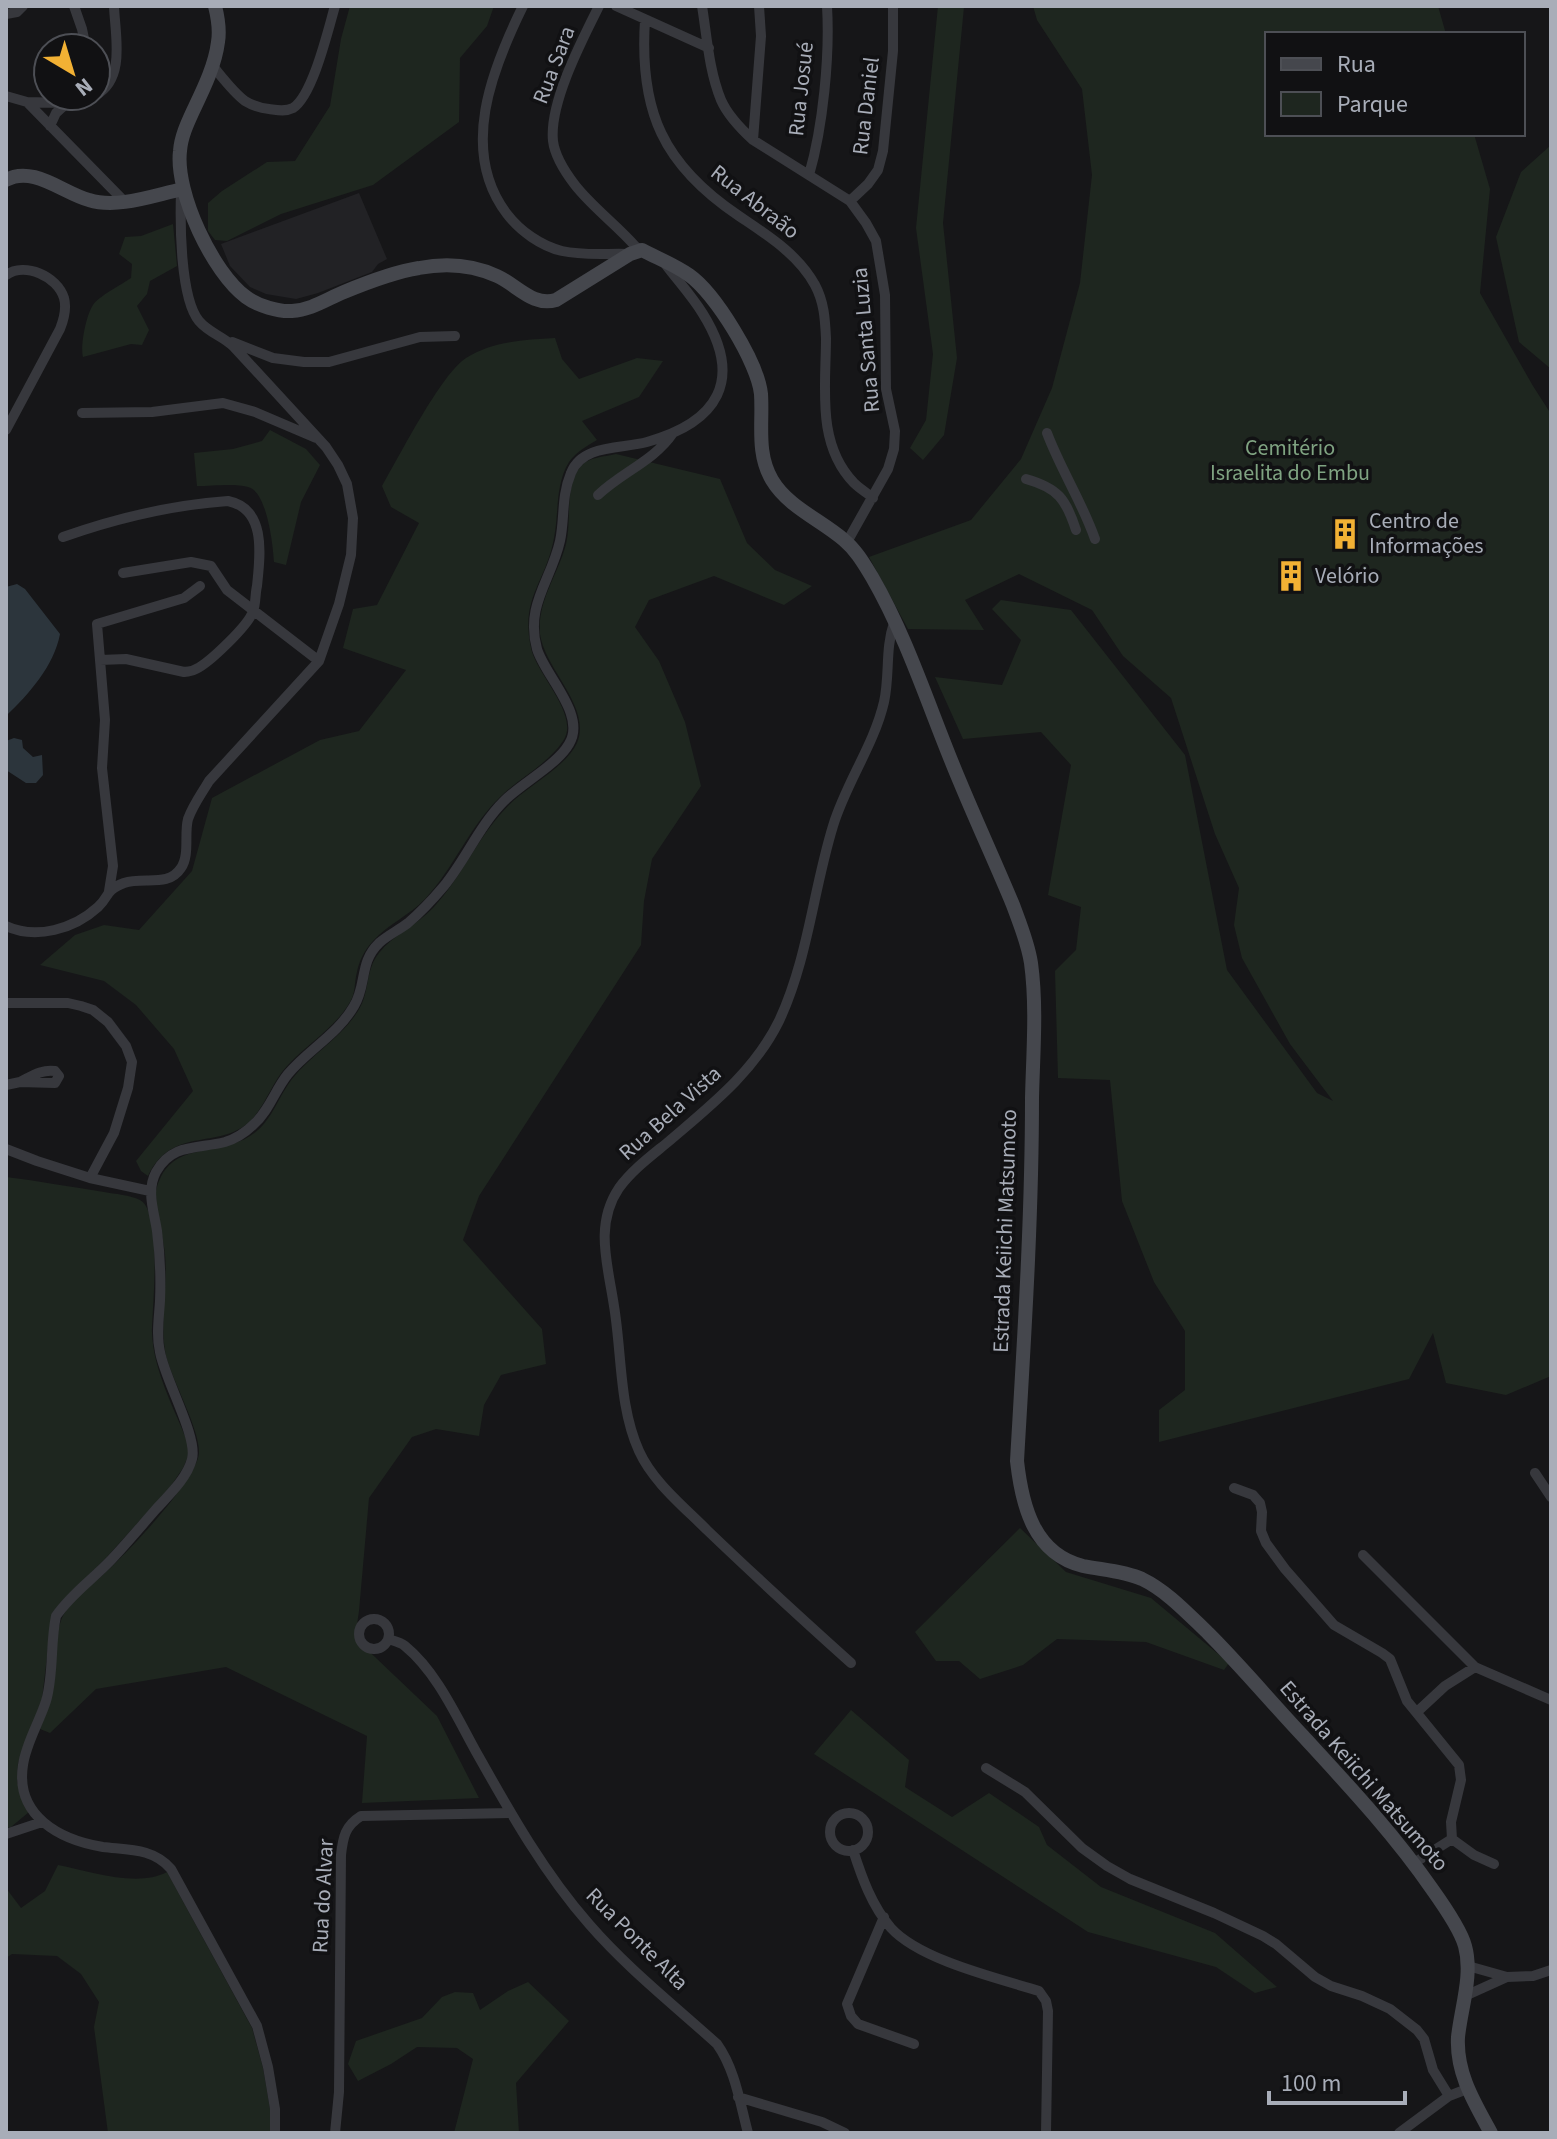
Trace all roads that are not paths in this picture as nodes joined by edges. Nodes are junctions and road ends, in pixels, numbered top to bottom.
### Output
1 (23, 6) edge
2 (74, 6) edge
3 (114, 6) edge
4 (215, 6) edge
5 (335, 6) edge
6 (523, 6) edge
7 (599, 6) edge
8 (616, 6) edge
9 (702, 6) edge
10 (759, 6) edge
11 (827, 6) edge
12 (893, 6) edge
13 (6, 14) edge
14 (645, 20) junction
15 (83, 32) edge
16 (709, 48) junction
17 (212, 65) junction
18 (112, 80) edge
19 (6, 96) edge
20 (27, 102) junction
21 (32, 102) edge
22 (57, 112) edge
23 (50, 126) junction
24 (753, 140) junction
25 (809, 175) junction
26 (6, 180) edge
27 (182, 189) junction
28 (124, 201) junction
29 (850, 201) junction
30 (636, 252) junction
31 (662, 259) junction
32 (6, 275) edge
33 (455, 336) dead end
34 (227, 340) junction
35 (82, 413) dead end
36 (6, 430) edge
37 (674, 432) junction
38 (1047, 433) dead end
39 (318, 439) junction
40 (1026, 479) dead end
41 (598, 495) dead end
42 (873, 498) junction
43 (1076, 530) dead end
44 (63, 537) dead end
45 (1095, 539) dead end
46 (847, 542) junction
47 (123, 573) dead end
48 (200, 586) dead end
49 (253, 611) junction
50 (894, 623) junction
51 (100, 660) junction
52 (319, 661) junction
53 (109, 891) junction
54 (6, 926) edge
55 (6, 1003) edge
56 (50, 1083) dead end
57 (6, 1085) edge
58 (6, 1149) edge
59 (90, 1178) junction
60 (150, 1191) junction
61 (1535, 1473) dead end
62 (1234, 1488) dead end
63 (1551, 1497) edge
64 (1363, 1555) dead end
65 (388, 1639) dead end
66 (851, 1663) dead end
67 (1475, 1667) junction
68 (1551, 1700) edge
69 (1417, 1712) junction
70 (986, 1768) dead end
71 (510, 1813) junction
72 (42, 1822) junction
73 (6, 1834) edge
74 (1452, 1839) junction
75 (853, 1850) dead end
76 (1414, 1863) junction
77 (1494, 1864) dead end
78 (884, 1917) junction
79 (1468, 1966) junction
80 (1551, 1970) edge
81 (1507, 1977) junction
82 (1465, 1996) junction
83 (914, 2044) dead end
84 (1467, 2089) junction
85 (1449, 2096) junction
86 (738, 2097) junction
87 (275, 2133) edge
88 (335, 2133) edge
89 (748, 2133) edge
90 (845, 2133) edge
91 (1046, 2133) edge
92 (1399, 2133) edge
93 (1491, 2133) edge

1 - 13 street
2 - 15 street
3 - 18 street
4 - 17 main road
5 - 17 street
6 - 30 street
7 - 30 street, Rua Sara
8 - 14 street
9 - 16 street, Rua Santa Luzia
10 - 24 street
11 - 25 street, Rua Josué
12 - 29 street, Rua Daniel
14 - 16 street
14 - 42 street, Rua Abraão
16 - 24 street, Rua Santa Luzia
17 - 27 main road
19 - 20 street
20 - 21 street
20 - 23 street
22 - 23 street
23 - 28 street
24 - 25 street, Rua Santa Luzia
25 - 29 street, Rua Santa Luzia
26 - 28 main road
27 - 28 main road
27 - 30 main road
27 - 34 street
29 - 42 street, Rua Santa Luzia
30 - 31 main road, Estrada Keiichi Matsumoto
31 - 37 street
31 - 46 main road, Estrada Keiichi Matsumoto
32 - 36 street
33 - 34 street
34 - 39 street
35 - 39 street
37 - 41 street
37 - 60 street
38 - 45 street
39 - 52 street
40 - 43 street
42 - 46 street, Rua Santa Luzia
44 - 49 street
46 - 50 main road, Estrada Keiichi Matsumoto
47 - 49 street
48 - 51 street
49 - 51 street
49 - 52 street
50 - 66 street, Rua Bela Vista
50 - 76 main road, Estrada Keiichi Matsumoto
51 - 53 street
52 - 53 street
53 - 54 street
55 - 59 street
56 - 57 street
58 - 59 street
59 - 60 street
60 - 72 street
61 - 63 street
62 - 69 street
64 - 67 street
65 - 71 street, Rua Ponte Alta
67 - 68 street
67 - 69 street
69 - 74 street
70 - 85 street
71 - 86 street, Rua Ponte Alta
71 - 88 street, Rua do Alvar
72 - 73 street
72 - 87 street
74 - 76 street
74 - 77 street
75 - 78 street
76 - 79 main road, Estrada Keiichi Matsumoto
78 - 83 street
78 - 91 street
79 - 81 street
79 - 82 main road, Estrada Keiichi Matsumoto
80 - 81 street
81 - 82 street
82 - 84 main road, Estrada Keiichi Matsumoto
84 - 85 street
84 - 93 main road, Estrada Keiichi Matsumoto
85 - 92 street
86 - 89 street, Rua Ponte Alta
86 - 90 street

